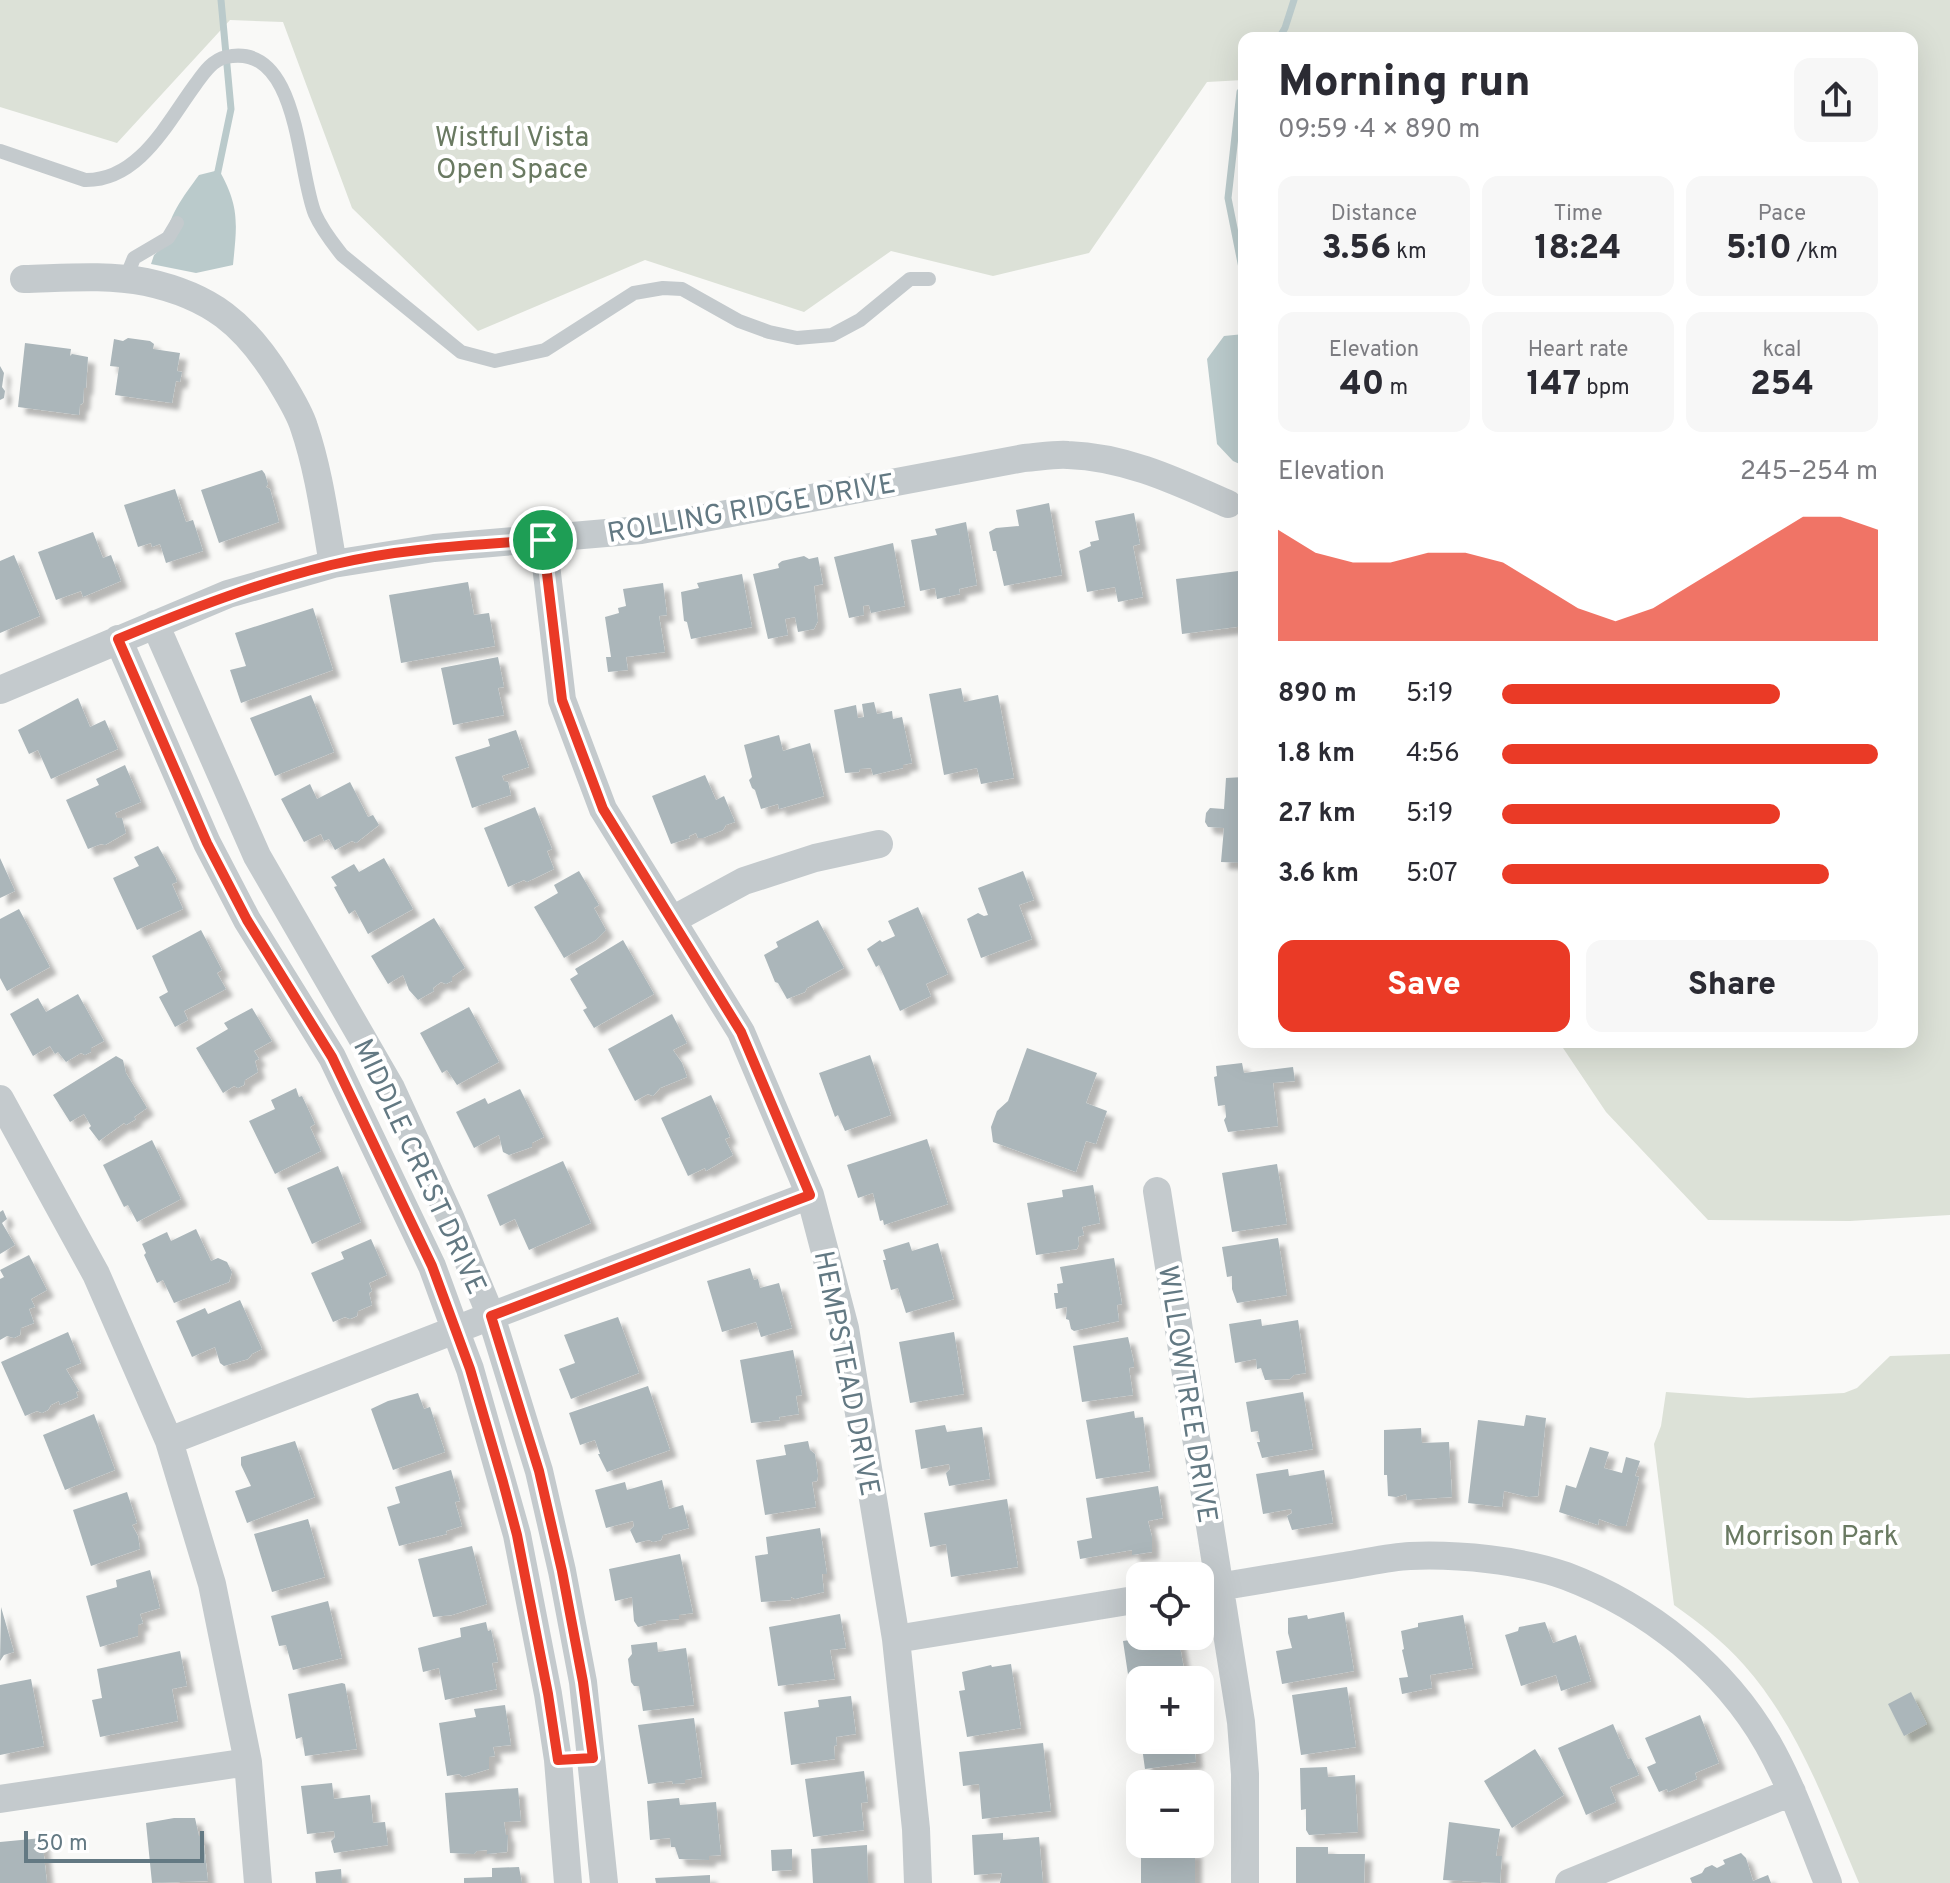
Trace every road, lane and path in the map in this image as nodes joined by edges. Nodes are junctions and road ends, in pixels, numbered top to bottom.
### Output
1 (0, 151) edge
2 (177, 223) dead end
3 (24, 279) dead end
4 (929, 279) dead end
5 (125, 280) junction
6 (1236, 503) edge
7 (543, 540) junction
8 (333, 564) junction
9 (155, 624) junction
10 (118, 639) junction
11 (0, 690) edge
12 (879, 844) dead end
13 (672, 920) junction
14 (314, 956) junction
15 (282, 976) junction
16 (0, 1099) edge
17 (1157, 1191) dead end
18 (810, 1195) junction
19 (491, 1316) junction
20 (455, 1329) junction
21 (169, 1441) junction
22 (1207, 1562) edge
23 (1214, 1587) edge
24 (1126, 1601) edge
25 (1214, 1607) edge
26 (896, 1639) junction
27 (593, 1758) junction
28 (558, 1760) junction
29 (248, 1762) junction
30 (1792, 1792) junction
31 (0, 1799) edge
32 (258, 1883) edge
33 (568, 1883) edge
34 (604, 1883) edge
35 (918, 1883) edge
36 (1245, 1883) edge
37 (1569, 1883) edge
38 (1828, 1883) edge

1 - 4 lane
2 - 5 lane
3 - 5 street
5 - 8 street
6 - 7 street, ROLLING RIDGE DRIVE
7 - 8 street, ROLLING RIDGE DRIVE
7 - 13 street, HEMPSTEAD DRIVE
8 - 9 street, ROLLING RIDGE DRIVE
9 - 10 street, ROLLING RIDGE DRIVE
9 - 14 street, MIDDLE CREST DRIVE
10 - 11 street, ROLLING RIDGE DRIVE
10 - 15 street, MIDDLE CREST DRIVE
12 - 13 street
13 - 18 street, HEMPSTEAD DRIVE
14 - 15 street
14 - 19 street, MIDDLE CREST DRIVE
15 - 20 street, MIDDLE CREST DRIVE
16 - 21 street
17 - 22 street, WILLOWTREE DRIVE
18 - 19 street
18 - 26 street, HEMPSTEAD DRIVE
19 - 20 street
19 - 27 street, MIDDLE CREST DRIVE
20 - 21 street
20 - 28 street, MIDDLE CREST DRIVE
21 - 29 street
23 - 30 street
24 - 26 street
25 - 36 street, WILLOWTREE DRIVE
26 - 35 street, HEMPSTEAD DRIVE
27 - 28 street
27 - 34 street, MIDDLE CREST DRIVE
28 - 33 street, MIDDLE CREST DRIVE
29 - 31 street
29 - 32 street
30 - 37 street
30 - 38 street

